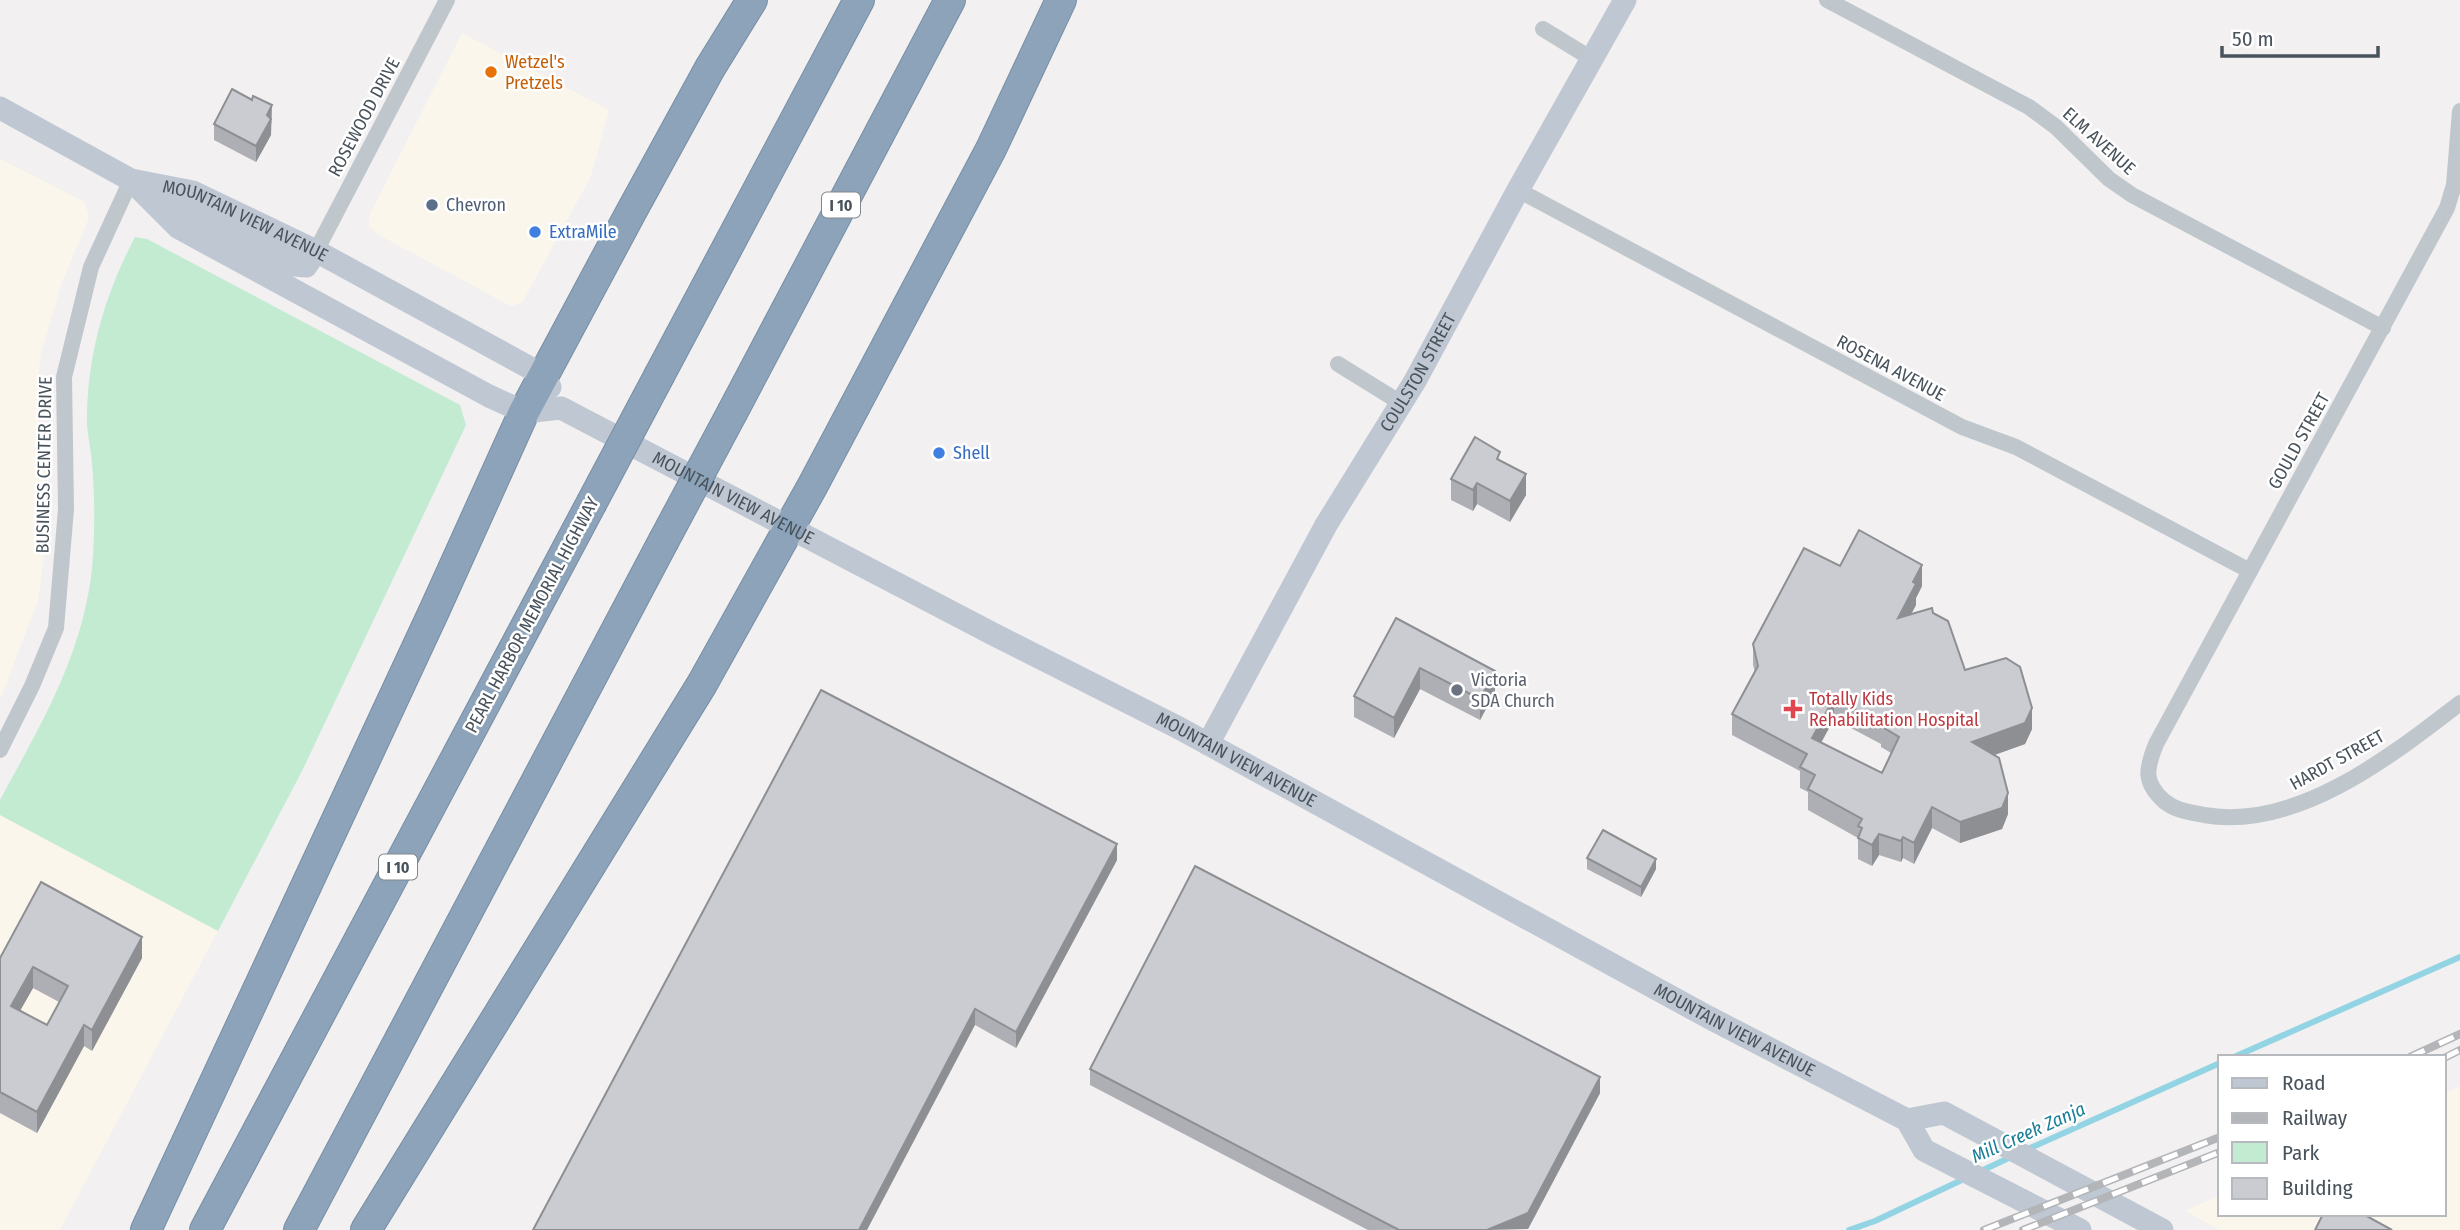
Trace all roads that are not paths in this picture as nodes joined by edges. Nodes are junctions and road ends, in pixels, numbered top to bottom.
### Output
1 (447, 0) edge
2 (752, 0) edge
3 (859, 0) edge
4 (950, 0) edge
5 (1061, 0) edge
6 (1625, 0) edge
7 (1827, 0) edge
8 (1543, 29) dead end
9 (1591, 59) junction
10 (0, 108) edge
11 (2460, 111) edge
12 (131, 180) junction
13 (1518, 190) junction
14 (316, 251) junction
15 (2383, 328) junction
16 (1338, 364) dead end
17 (543, 375) junction
18 (1401, 403) junction
19 (561, 408) junction
20 (524, 412) junction
21 (789, 528) junction
22 (2250, 571) junction
23 (2460, 703) edge
24 (1208, 744) junction
25 (0, 750) edge
26 (2149, 782) joint
27 (1907, 1120) junction
28 (146, 1230) edge
29 (205, 1230) edge
30 (299, 1230) edge
31 (366, 1230) edge
32 (2080, 1230) edge
33 (2162, 1230) edge

1 - 14 street, ROSEWOOD DRIVE
2 - 17 highway
3 - 29 highway, PEARL HARBOR MEMORIAL HIGHWAY / I 10, bridge
4 - 30 highway, I 10, bridge
5 - 21 highway
6 - 9 main road, COULSTON STREET
7 - 15 street, ELM AVENUE
8 - 9 street
9 - 13 main road, COULSTON STREET
10 - 12 main road, MOUNTAIN VIEW AVENUE
11 - 15 street, GOULD STREET
12 - 14 main road, MOUNTAIN VIEW AVENUE
12 - 20 main road, MOUNTAIN VIEW AVENUE
12 - 25 street, BUSINESS CENTER DRIVE
13 - 18 main road, COULSTON STREET
13 - 22 street, ROSENA AVENUE
14 - 17 main road, MOUNTAIN VIEW AVENUE
15 - 22 street, GOULD STREET
16 - 18 street
17 - 19 main road
17 - 20 highway
18 - 24 main road, COULSTON STREET
19 - 20 main road
19 - 21 main road, MOUNTAIN VIEW AVENUE
20 - 28 highway
21 - 24 main road, MOUNTAIN VIEW AVENUE
21 - 31 highway
22 - 26 street, GOULD STREET
23 - 26 street, HARDT STREET
24 - 27 main road, MOUNTAIN VIEW AVENUE
27 - 32 main road
27 - 33 main road

